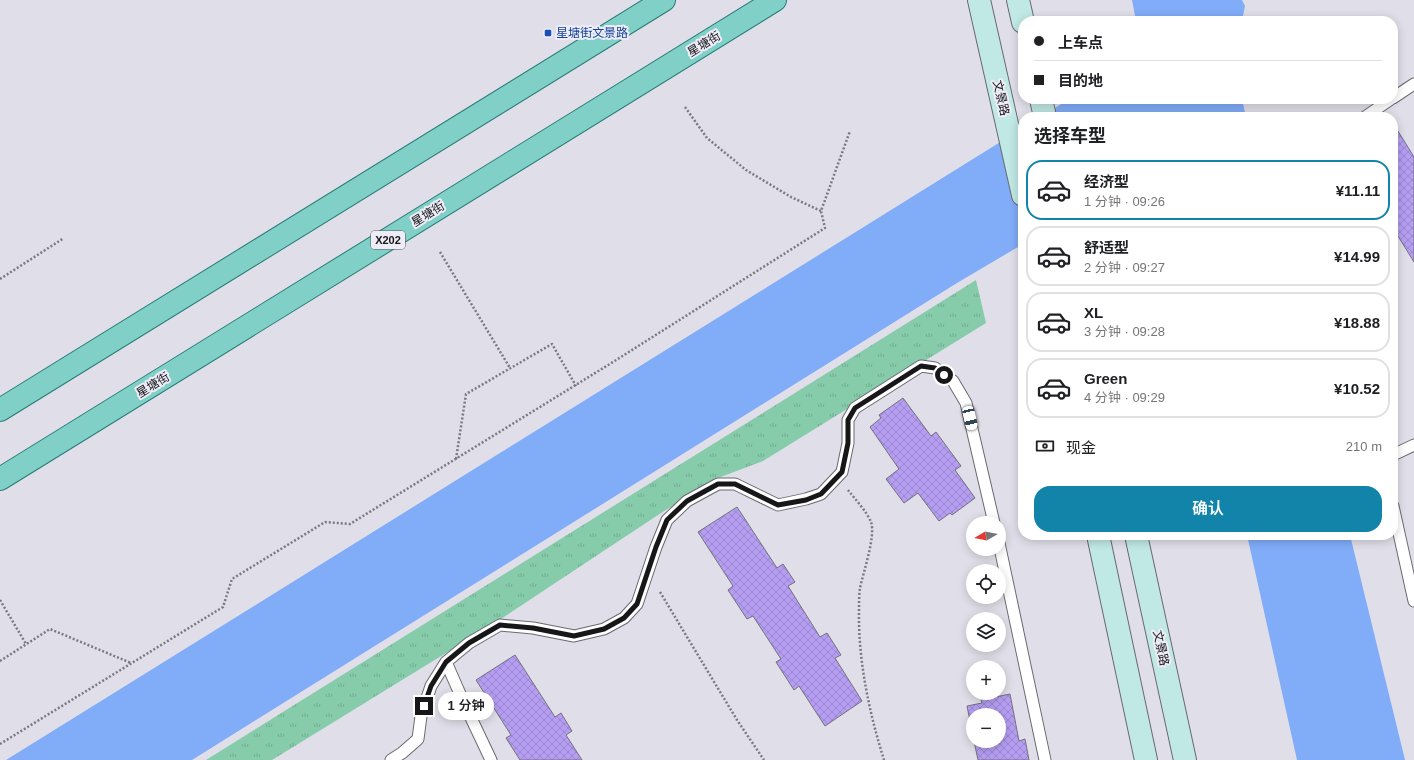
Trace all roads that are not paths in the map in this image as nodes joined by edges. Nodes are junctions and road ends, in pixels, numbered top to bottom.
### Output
1 (664, 0) edge
2 (775, 0) edge
3 (979, 0) edge
4 (1018, 0) edge
5 (1022, 16) edge
6 (1414, 84) edge
7 (1398, 94) edge
8 (1383, 104) edge
9 (1372, 112) edge
10 (1018, 173) edge
11 (0, 410) edge
12 (1414, 445) edge
13 (1398, 453) edge
14 (0, 479) edge
15 (992, 516) edge
16 (1398, 528) edge
17 (1099, 540) edge
18 (1137, 540) edge
19 (1002, 556) edge
20 (1407, 568) junction
21 (1414, 579) edge
22 (1414, 601) edge
23 (446, 662) junction
24 (391, 760) edge
25 (491, 760) edge
26 (1045, 760) edge
27 (1146, 760) edge
28 (1185, 760) edge

1 - 11 main road
2 - 14 main road, 星塘街 / X202
3 - 10 main road, 文景路
4 - 5 main road
6 - 7 lane
8 - 9 lane
12 - 13 lane
15 - 23 lane
16 - 20 lane
17 - 27 main road
18 - 28 main road, 文景路
19 - 26 lane
20 - 21 lane
20 - 22 lane
23 - 24 lane
23 - 25 lane

